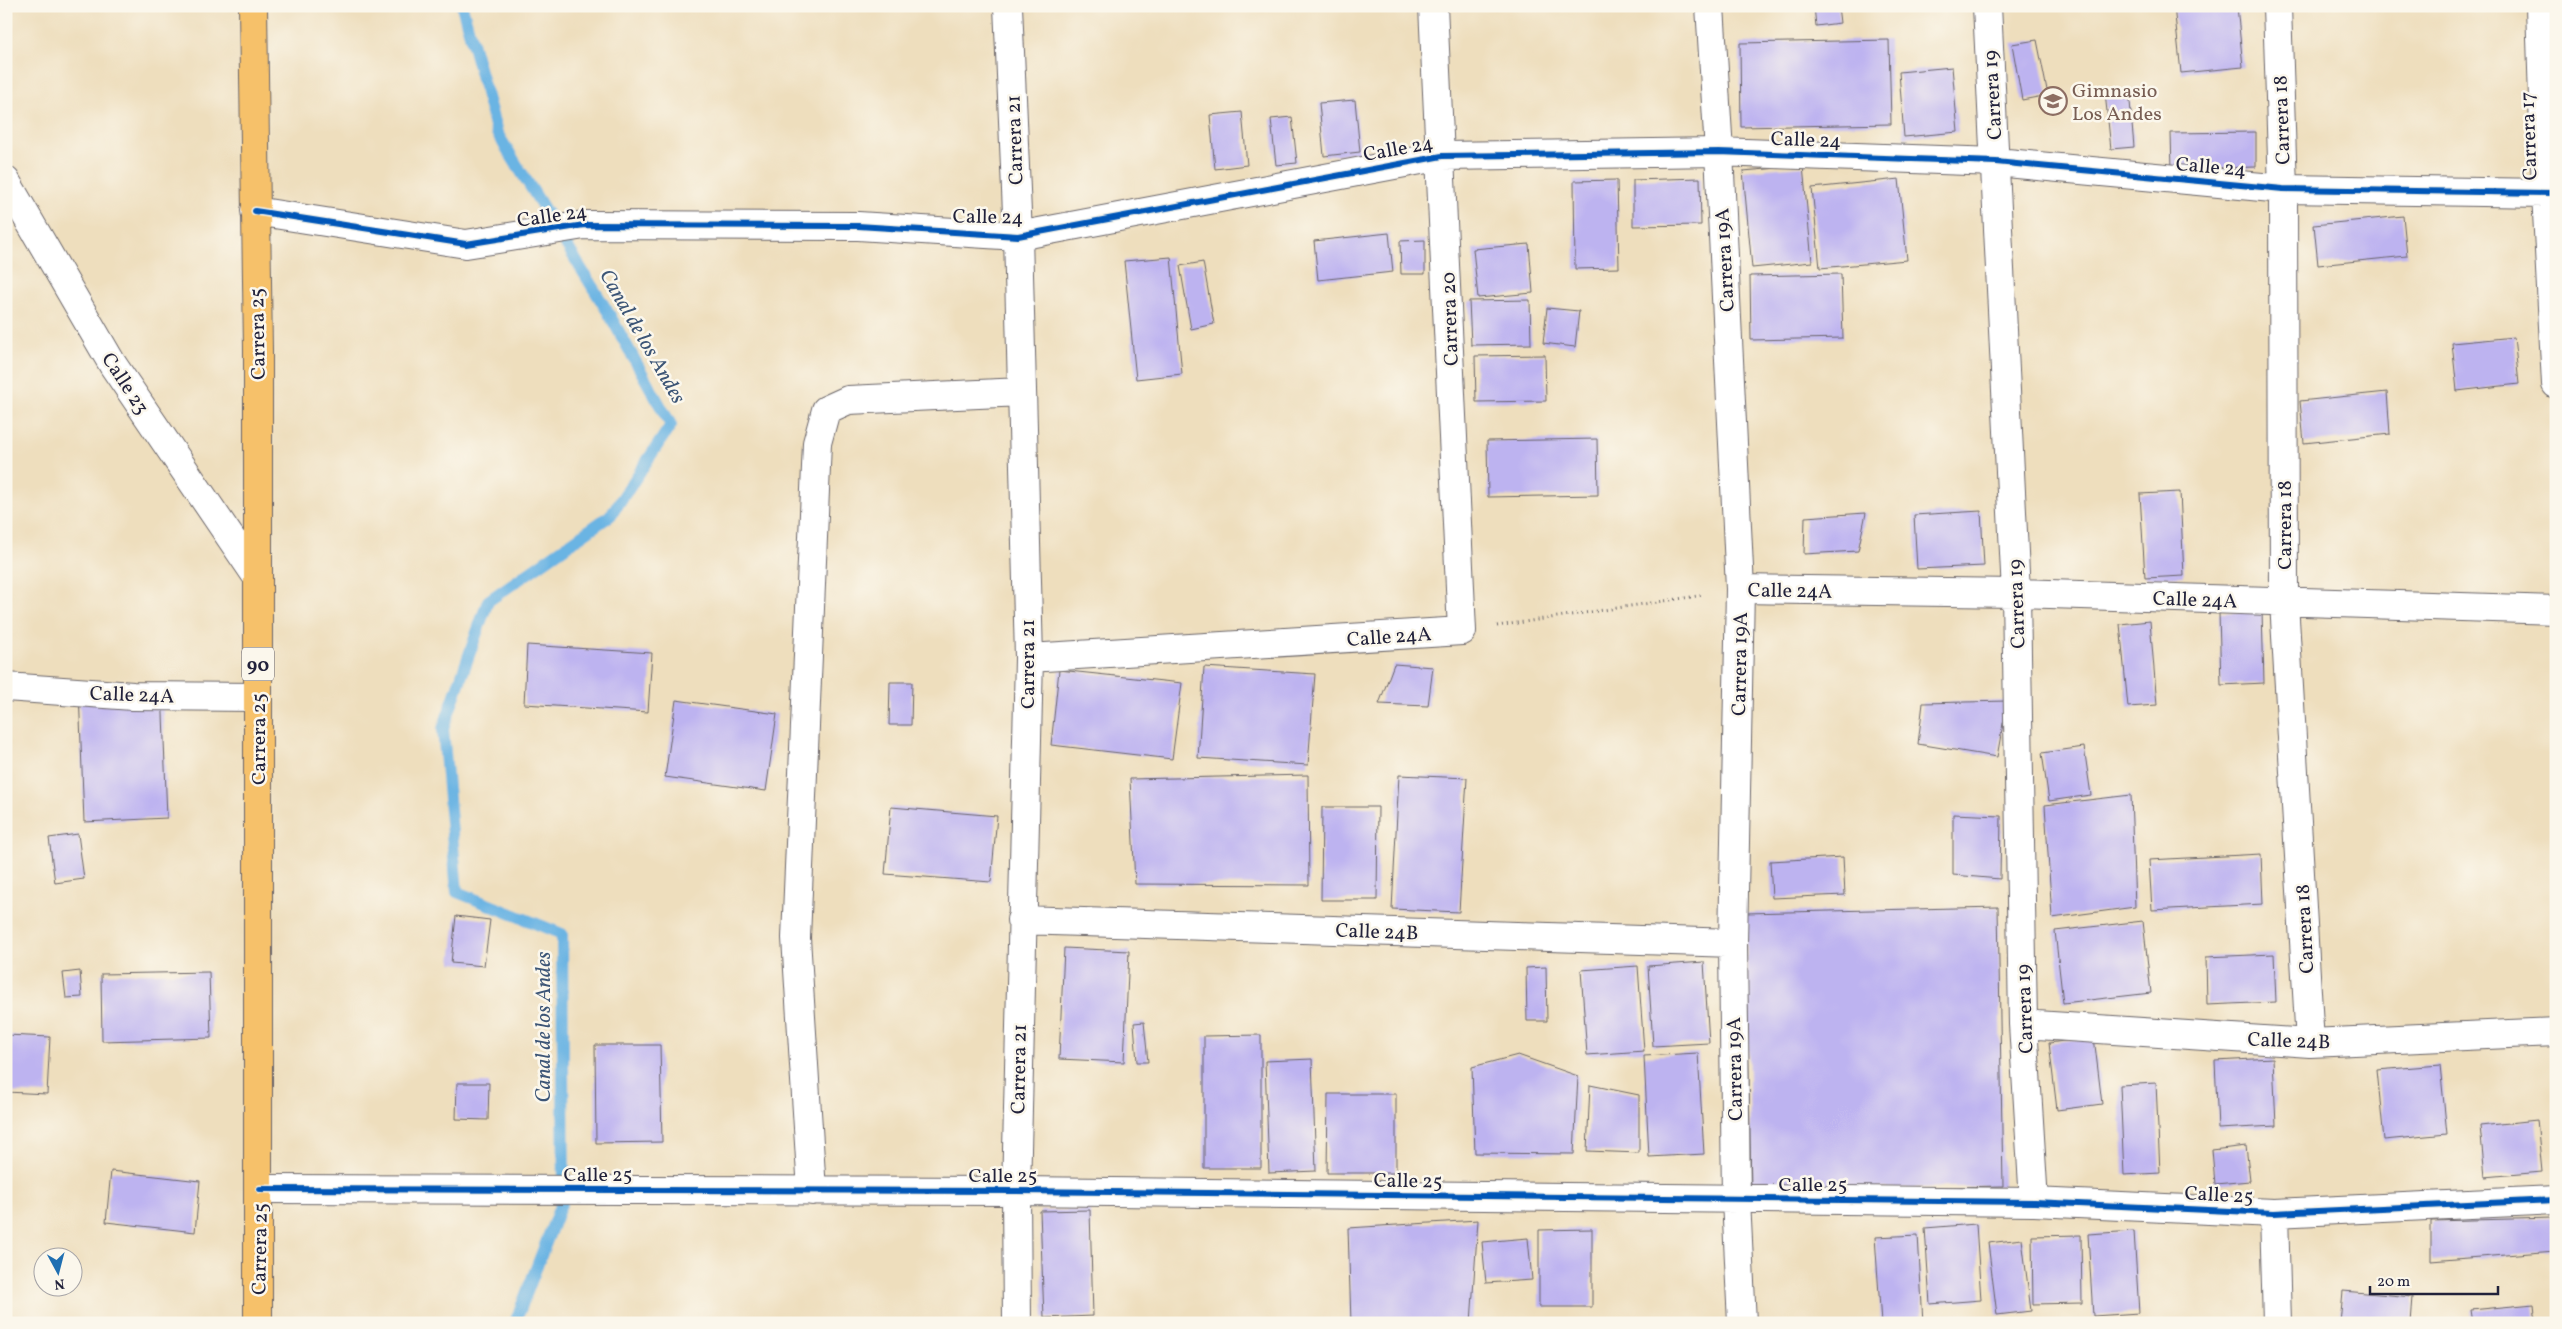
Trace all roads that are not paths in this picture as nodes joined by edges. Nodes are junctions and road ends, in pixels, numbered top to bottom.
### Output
1 (253, 6) edge
2 (1008, 6) edge
3 (1433, 6) edge
4 (1710, 6) edge
5 (1987, 6) edge
6 (2277, 6) edge
7 (2540, 6) edge
8 (1719, 152) junction
9 (1442, 156) junction
10 (1996, 162) junction
11 (6, 181) edge
12 (2283, 189) junction
13 (2551, 193) edge
14 (255, 211) junction
15 (1018, 236) junction
16 (2556, 384) edge
17 (1022, 392) junction
18 (258, 578) junction
19 (1740, 589) junction
20 (2016, 593) junction
21 (2284, 602) junction
22 (2556, 610) edge
23 (1462, 631) joint
24 (1029, 658) junction
25 (6, 687) edge
26 (258, 697) junction
27 (1021, 920) junction
28 (1732, 943) junction
29 (2023, 1024) junction
30 (2556, 1032) edge
31 (2310, 1043) junction
32 (260, 1188) junction
33 (812, 1191) junction
34 (1016, 1191) junction
35 (1736, 1200) junction
36 (2556, 1200) edge
37 (2034, 1202) junction
38 (2274, 1213) junction
39 (258, 1323) edge
40 (1017, 1323) edge
41 (1742, 1323) edge
42 (2277, 1323) edge

1 - 14 main road, Carrera 25 / 90
2 - 15 street, Carrera 21
3 - 9 street, Carrera 20
4 - 8 street, Carrera 19A
5 - 10 street, Carrera 19
6 - 12 street, Carrera 18
7 - 13 street, Carrera 17
8 - 9 street, Calle 24
8 - 10 street, Calle 24
8 - 19 street, Carrera 19A
9 - 15 street, Calle 24
9 - 23 street, Carrera 20
10 - 12 street, Calle 24
10 - 20 street, Carrera 19
11 - 18 street, Calle 23
12 - 13 street, Calle 24
12 - 21 street, Carrera 18
13 - 16 street, Carrera 17
14 - 15 street, Calle 24
14 - 18 main road, Carrera 25 / 90
15 - 17 street, Carrera 21
17 - 24 street, Carrera 21
17 - 33 street
18 - 26 main road, Carrera 25 / 90
19 - 20 street, Calle 24A
19 - 28 street, Carrera 19A
20 - 21 street, Calle 24A
20 - 29 street, Carrera 19
21 - 22 street, Calle 24A
21 - 31 street, Carrera 18
23 - 24 street, Calle 24A
24 - 27 street, Carrera 21
25 - 26 street, Calle 24A
26 - 32 main road, Carrera 25 / 90
27 - 28 street, Calle 24B
27 - 34 street, Carrera 21
28 - 35 street, Carrera 19A
29 - 31 street, Calle 24B
29 - 37 street, Carrera 19
30 - 31 street, Calle 24B
32 - 33 street, Calle 25
32 - 39 main road, Carrera 25 / 90
33 - 34 street, Calle 25
34 - 35 street, Calle 25
34 - 40 street, Carrera 21
35 - 37 street, Calle 25
35 - 41 street, Carrera 19A
36 - 38 street, Calle 25
37 - 38 street, Calle 25
38 - 42 street

